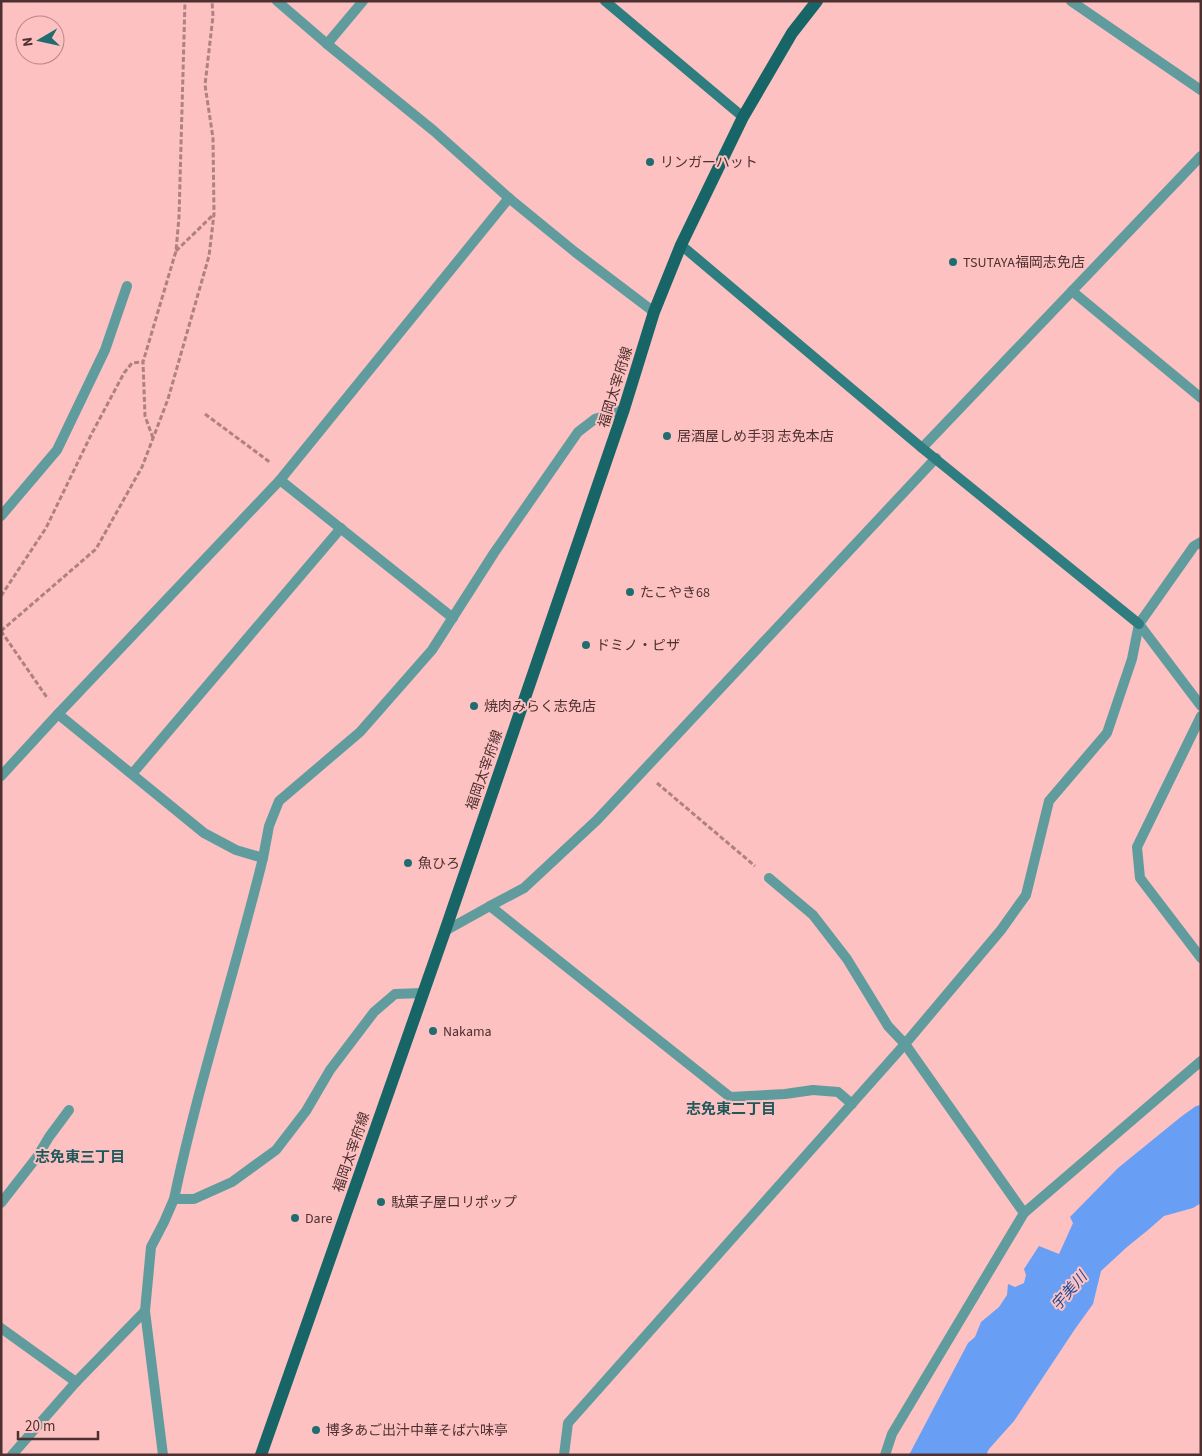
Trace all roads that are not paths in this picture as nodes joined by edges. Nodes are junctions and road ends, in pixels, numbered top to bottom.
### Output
1 (277, 1) edge
2 (363, 1) edge
3 (605, 1) edge
4 (818, 1) edge
5 (1071, 1) edge
6 (327, 44) junction
7 (1201, 90) edge
8 (742, 117) junction
9 (1201, 156) edge
10 (509, 198) junction
11 (681, 245) junction
12 (127, 286) dead end
13 (1072, 291) junction
14 (654, 312) junction
15 (1201, 398) edge
16 (624, 409) junction
17 (922, 448) junction
18 (936, 458) junction
19 (283, 477) junction
20 (1, 516) edge
21 (341, 528) junction
22 (1201, 542) edge
23 (453, 618) junction
24 (1139, 624) junction
25 (1201, 706) edge
26 (58, 714) junction
27 (1201, 716) edge
28 (132, 774) junction
29 (1, 776) edge
30 (263, 858) junction
31 (769, 878) road end
32 (490, 906) junction
33 (445, 931) junction
34 (1201, 958) edge
35 (423, 994) junction
36 (905, 1044) junction
37 (1201, 1061) edge
38 (852, 1104) junction
39 (69, 1110) dead end
40 (174, 1199) junction
41 (1, 1203) edge
42 (1024, 1213) junction
43 (145, 1311) junction
44 (1, 1328) edge
45 (76, 1382) junction
46 (12, 1455) edge
47 (163, 1455) edge
48 (261, 1455) edge
49 (564, 1455) edge
50 (885, 1455) edge

1 - 6 street
2 - 6 street
3 - 8 street
4 - 8 main road, 福岡太宰府線
5 - 7 street
6 - 10 street
8 - 11 main road, 福岡太宰府線
9 - 13 street
10 - 14 street
10 - 19 street
11 - 14 main road, 福岡太宰府線
11 - 17 street
12 - 20 street
13 - 15 street
13 - 17 street
14 - 16 main road, 福岡太宰府線
16 - 23 street
16 - 33 main road, 福岡太宰府線
17 - 18 street
18 - 24 street
18 - 32 street
19 - 21 street
19 - 26 street
21 - 23 street
21 - 28 street
22 - 24 street
23 - 30 street
24 - 25 street
24 - 36 street
26 - 28 street
26 - 29 street
27 - 34 street
28 - 30 street
30 - 40 street
31 - 36 street
32 - 33 street
32 - 38 street
33 - 35 main road, 福岡太宰府線
35 - 40 street
35 - 48 main road, 福岡太宰府線
36 - 38 street
36 - 42 street
37 - 42 street
38 - 49 street
39 - 41 street
40 - 43 street
42 - 50 street
43 - 45 street
43 - 47 street
44 - 45 street
45 - 46 street

